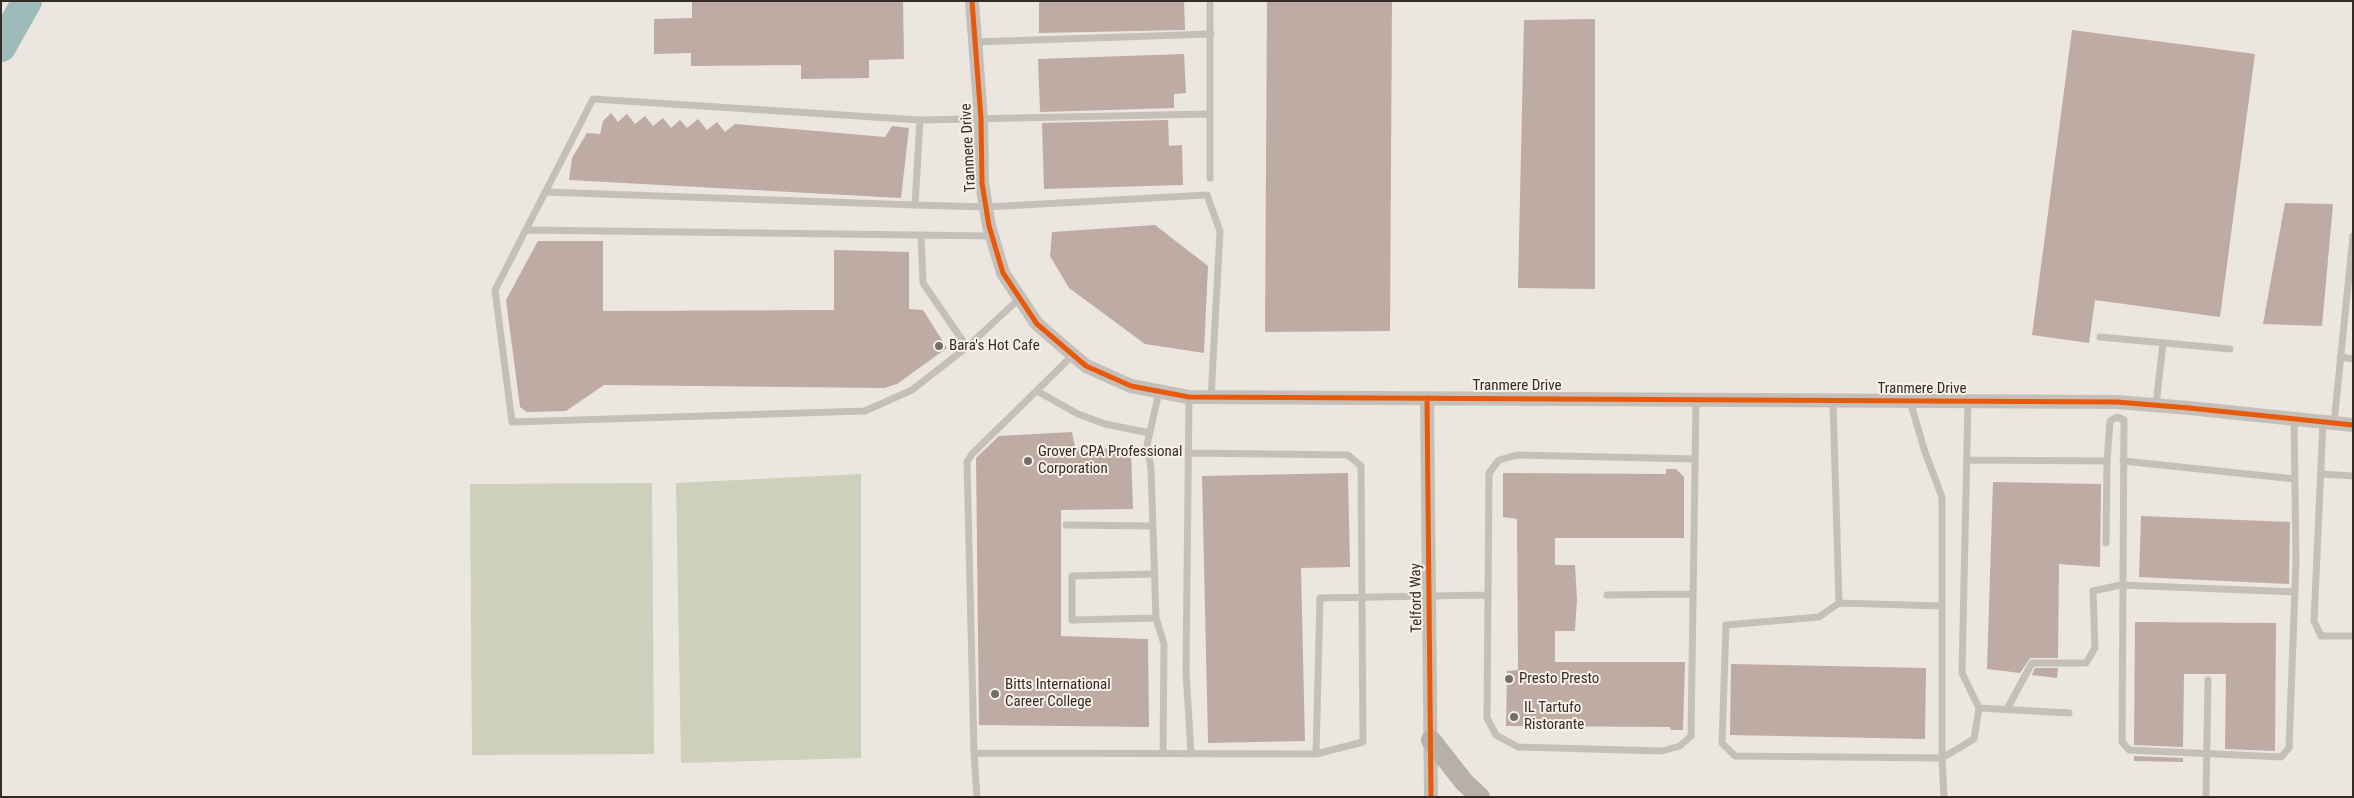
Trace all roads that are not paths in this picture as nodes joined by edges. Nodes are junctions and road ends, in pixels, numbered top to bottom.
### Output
1 (972, 1) edge
2 (1210, 1) edge
3 (1211, 34) junction
4 (974, 42) junction
5 (1209, 114) junction
6 (981, 119) junction
7 (920, 120) junction
8 (1210, 178) dead end
9 (545, 192) junction
10 (915, 205) junction
11 (986, 208) junction
12 (526, 230) junction
13 (921, 235) junction
14 (992, 236) junction
15 (2353, 236) edge
16 (1020, 298) junction
17 (2100, 338) dead end
18 (2163, 343) junction
19 (967, 347) junction
20 (2230, 349) dead end
21 (1073, 355) junction
22 (2340, 357) junction
23 (2353, 359) edge
24 (1037, 391) junction
25 (1159, 392) junction
26 (1189, 398) junction
27 (1212, 398) junction
28 (1427, 398) junction
29 (1696, 400) junction
30 (1832, 401) junction
31 (1910, 401) junction
32 (1968, 402) junction
33 (2117, 402) junction
34 (2156, 405) junction
35 (2117, 417) junction
36 (2294, 419) junction
37 (2328, 423) junction
38 (2353, 426) edge
39 (1150, 433) junction
40 (1189, 453) junction
41 (1695, 459) junction
42 (1967, 460) junction
43 (2107, 461) junction
44 (2123, 461) junction
45 (2320, 474) junction
46 (2353, 476) edge
47 (2295, 479) junction
48 (1066, 526) dead end
49 (1153, 526) junction
50 (2106, 544) dead end
51 (1154, 574) junction
52 (2124, 585) junction
53 (2295, 592) junction
54 (1693, 594) junction
55 (1487, 595) junction
56 (1607, 595) dead end
57 (1429, 596) junction
58 (1361, 597) junction
59 (1839, 603) junction
60 (1942, 606) junction
61 (1156, 618) junction
62 (2353, 636) edge
63 (2208, 680) dead end
64 (1979, 708) junction
65 (2008, 709) junction
66 (2069, 713) dead end
67 (1431, 740) junction
68 (974, 753) junction
69 (1163, 754) junction
70 (1190, 754) junction
71 (1316, 754) junction
72 (2207, 754) junction
73 (1942, 758) junction
74 (978, 797) edge
75 (1431, 797) edge
76 (1480, 797) edge
77 (1944, 797) edge
78 (2206, 797) edge

1 - 4 street, Tranmere Drive
2 - 3 lane
3 - 4 lane
3 - 5 lane
4 - 6 street, Tranmere Drive
5 - 6 lane
5 - 8 lane
6 - 7 lane
6 - 11 street, Tranmere Drive
7 - 9 lane
7 - 10 lane
9 - 10 lane
9 - 12 lane
10 - 11 lane
11 - 14 street, Tranmere Drive
11 - 27 lane
12 - 13 lane
12 - 19 lane
13 - 14 lane
13 - 19 lane
14 - 16 street, Tranmere Drive
15 - 22 lane
16 - 19 lane
16 - 21 street, Tranmere Drive
17 - 18 lane
18 - 20 lane
18 - 34 lane
21 - 24 lane
21 - 25 street, Tranmere Drive
22 - 23 lane
22 - 37 lane
24 - 39 lane
24 - 68 lane
25 - 26 street, Tranmere Drive
25 - 39 lane
26 - 27 street, Tranmere Drive
26 - 40 lane
27 - 28 street, Tranmere Drive
28 - 29 street, Tranmere Drive
28 - 57 street, Telford Way
29 - 30 street, Tranmere Drive
29 - 41 lane
30 - 31 street, Tranmere Drive
30 - 59 lane
31 - 32 street, Tranmere Drive
31 - 60 lane
32 - 33 street, Tranmere Drive
32 - 42 lane
33 - 34 street, Tranmere Drive
33 - 35 lane
34 - 36 street, Tranmere Drive
35 - 43 lane
35 - 44 lane
36 - 37 street, Tranmere Drive
36 - 47 lane
37 - 38 street, Tranmere Drive
37 - 45 lane
39 - 49 lane
40 - 58 lane
40 - 70 lane
41 - 54 lane
41 - 55 lane
42 - 43 lane
42 - 64 lane
43 - 50 lane
44 - 47 lane
44 - 52 lane
45 - 46 lane
45 - 62 lane
47 - 53 lane
48 - 49 lane
49 - 51 lane
51 - 61 lane
51 - 61 lane
52 - 53 lane
52 - 65 lane
52 - 72 lane
53 - 72 lane
54 - 55 lane
54 - 56 lane
55 - 57 lane
57 - 58 lane
57 - 67 street, Telford Way
58 - 71 lane
58 - 71 lane
59 - 60 lane
59 - 73 lane
60 - 73 lane
61 - 69 lane
63 - 72 lane
64 - 65 lane
64 - 73 lane
65 - 66 lane
67 - 75 street, Telford Way
67 - 76 main road
68 - 69 lane
68 - 74 lane
69 - 70 lane
70 - 71 lane
72 - 78 lane
73 - 77 lane

